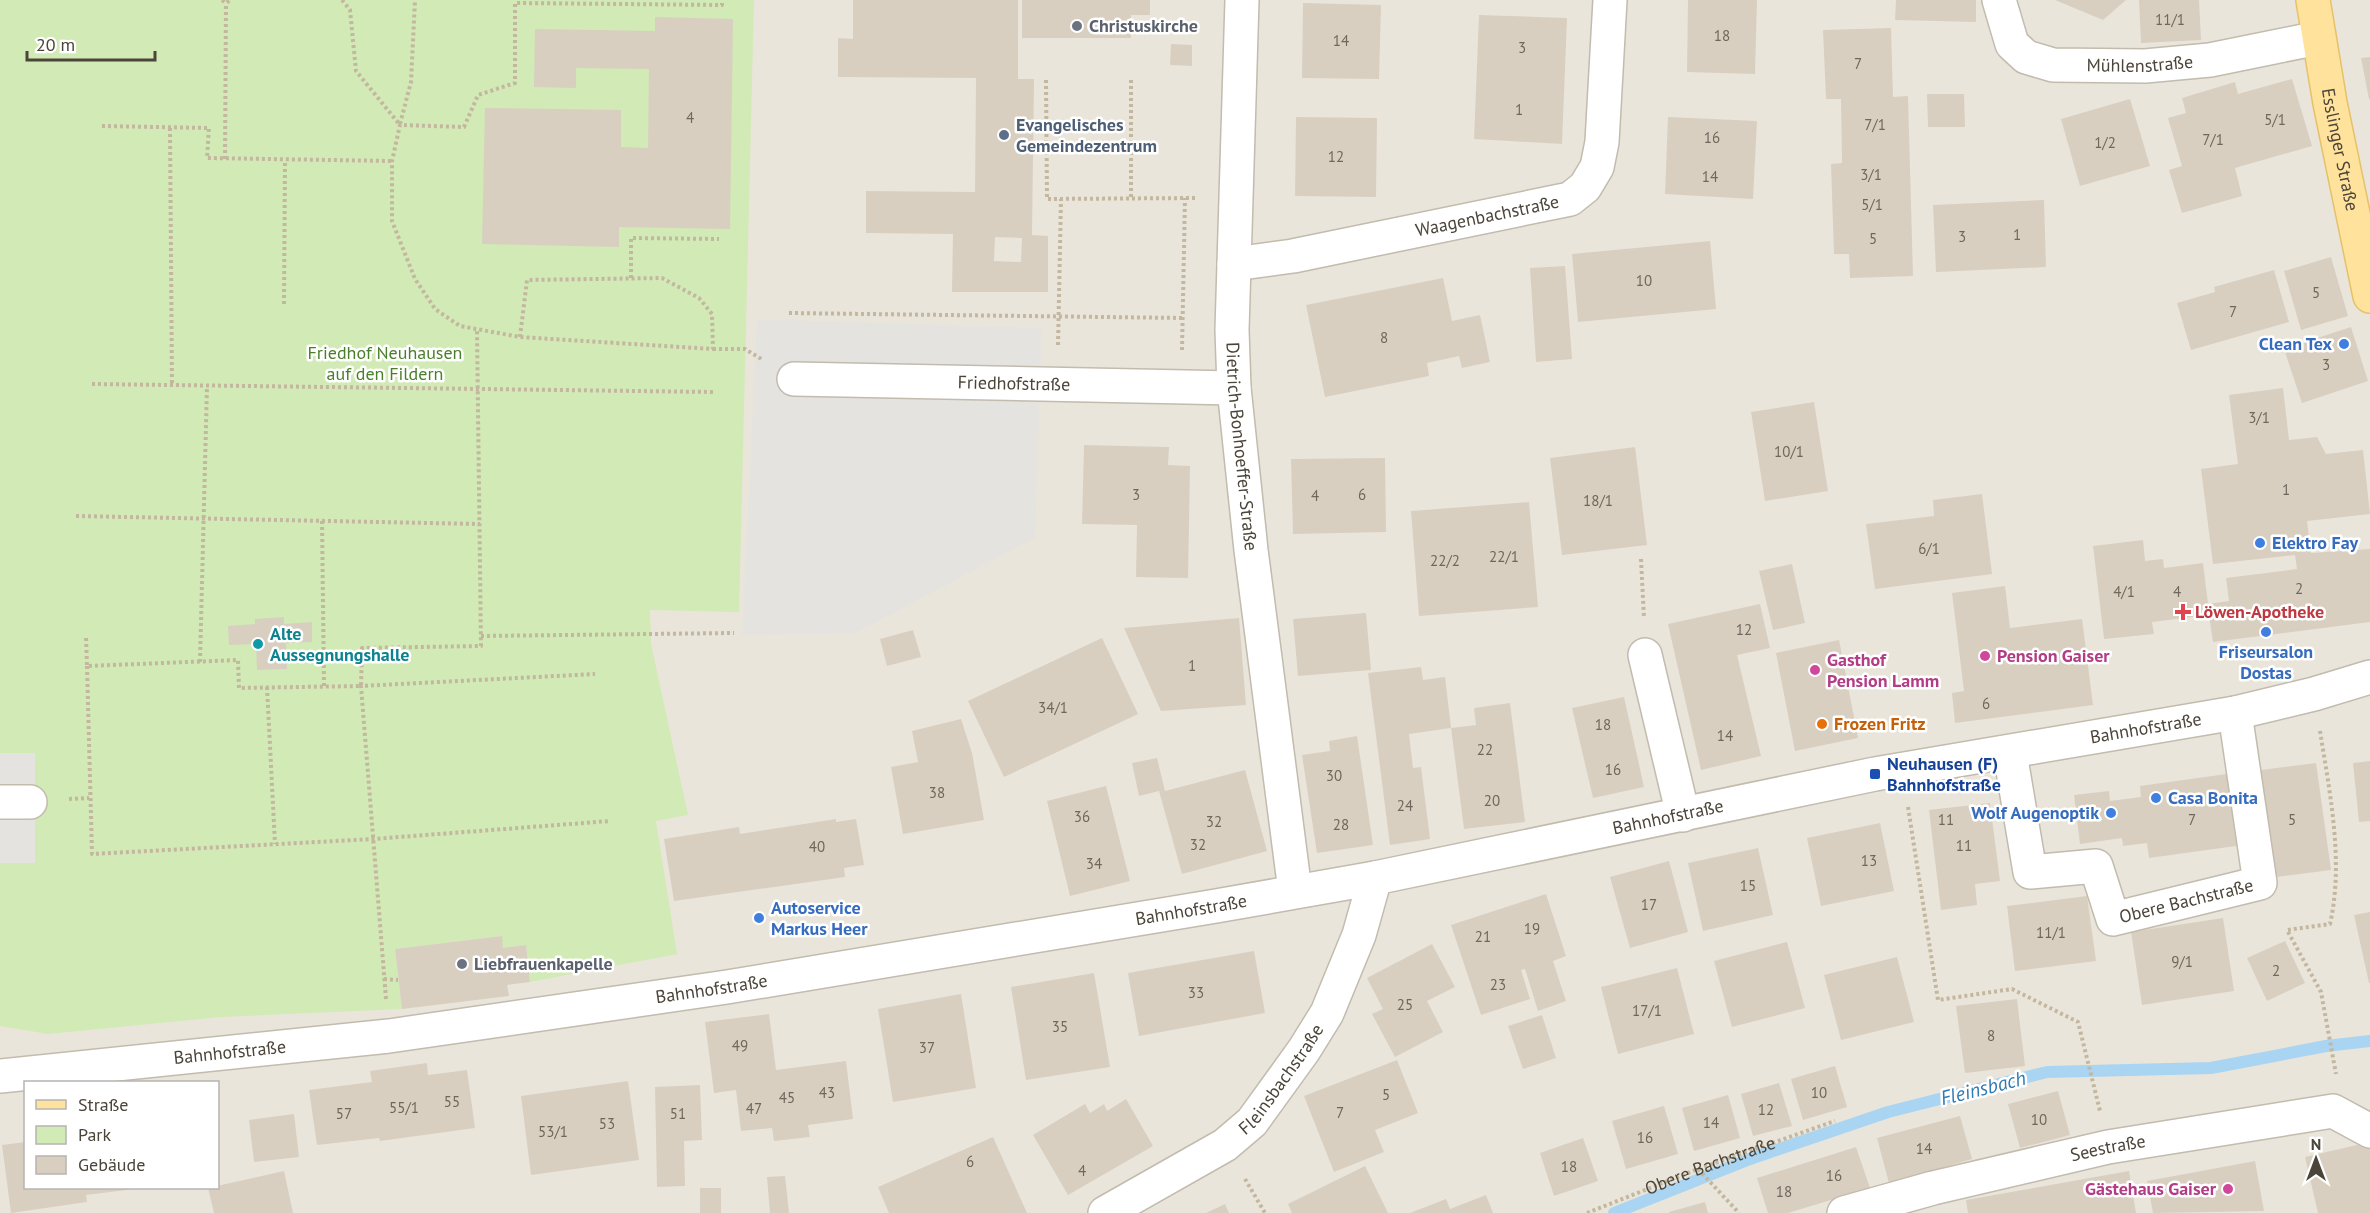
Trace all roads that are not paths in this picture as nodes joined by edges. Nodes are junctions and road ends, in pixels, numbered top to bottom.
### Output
1 (1242, 0) edge
2 (1610, 0) edge
3 (1999, 0) edge
4 (2313, 0) edge
5 (2318, 38) junction
6 (1234, 264) junction
7 (2370, 296) edge
8 (794, 379) road end
9 (1234, 388) junction
10 (1645, 655) road end
11 (2370, 677) edge
12 (2235, 713) junction
13 (2010, 753) junction
14 (1683, 815) junction
15 (1375, 878) junction
16 (1295, 891) junction
17 (0, 1076) edge
18 (2370, 1131) edge
19 (1105, 1213) edge
20 (1844, 1213) edge

1 - 6 street, Dietrich-Bonhoeffer-Straße
2 - 6 street, Waagenbachstraße
3 - 5 street, Mühlenstraße
4 - 5 main road, Esslinger Straße
5 - 7 main road, Esslinger Straße
6 - 9 street, Dietrich-Bonhoeffer-Straße
8 - 9 street, Friedhofstraße
9 - 16 street, Dietrich-Bonhoeffer-Straße
10 - 14 street
11 - 12 street, Bahnhofstraße
12 - 13 street, Bahnhofstraße
12 - 13 street, Obere Bachstraße
13 - 14 street, Bahnhofstraße
14 - 15 street, Bahnhofstraße
15 - 16 street, Bahnhofstraße
15 - 19 street, Fleinsbachstraße
16 - 17 street, Bahnhofstraße
18 - 20 street, Seestraße

